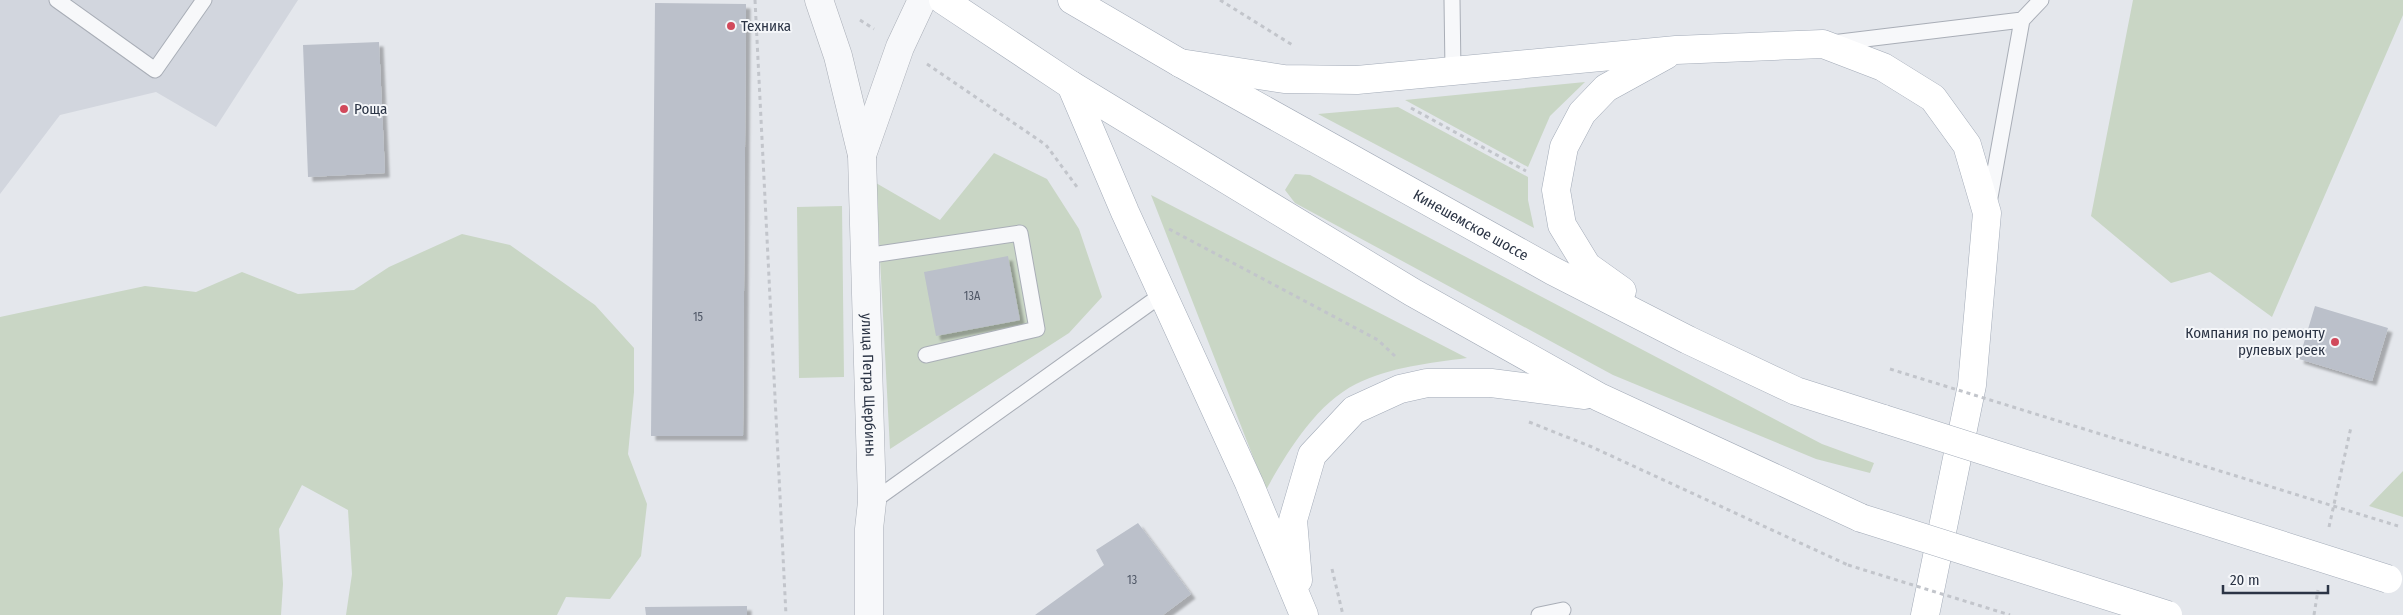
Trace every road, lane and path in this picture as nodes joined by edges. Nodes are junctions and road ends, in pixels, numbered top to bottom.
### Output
1 (56, 0) edge
2 (204, 0) edge
3 (754, 0) edge
4 (819, 0) edge
5 (922, 0) edge
6 (944, 0) edge
7 (1072, 0) edge
8 (1220, 0) edge
9 (1452, 0) edge
10 (2041, 0) edge
11 (856, 18) dead end
12 (2022, 20) junction
13 (1823, 44) junction
14 (900, 47) junction
15 (1300, 50) dead end
16 (1676, 50) junction
17 (1180, 63) junction
18 (1453, 71) junction
19 (1071, 84) junction
20 (1407, 106) dead end
21 (862, 154) junction
22 (1526, 172) dead end
23 (1079, 189) dead end
24 (1987, 213) junction
25 (1163, 226) dead end
26 (865, 256) junction
27 (1164, 293) junction
28 (1688, 340) junction
29 (926, 355) dead end
30 (1400, 360) dead end
31 (1890, 369) dead end
32 (1599, 398) junction
33 (1521, 419) dead end
34 (2351, 428) dead end
35 (872, 502) junction
36 (2398, 526) dead end
37 (2329, 528) dead end
38 (1331, 563) dead end
39 (2396, 581) edge
40 (2319, 586) dead end
41 (1301, 609) edge
42 (1563, 610) dead end
43 (786, 615) edge
44 (869, 615) edge
45 (1343, 615) edge
46 (1539, 615) edge
47 (1925, 615) edge
48 (2010, 615) edge
49 (2168, 615) edge
50 (2314, 615) edge

1 - 2 lane
3 - 43 path
4 - 21 street, улица Петра Щербины
5 - 14 street, улица Петра Щербины
6 - 19 main road
7 - 17 main road, Кинешемское шоссе
8 - 15 path
9 - 18 lane
10 - 12 lane
11 - 14 path
12 - 13 lane
12 - 24 lane
13 - 16 main road
13 - 24 main road
14 - 21 street, улица Петра Щербины
14 - 23 path
16 - 18 main road
16 - 28 main road
17 - 18 main road
17 - 28 main road, Кинешемское шоссе
19 - 27 main road
19 - 32 main road
20 - 22 path
21 - 26 street, улица Петра Щербины
24 - 47 main road
25 - 30 path
26 - 29 lane
26 - 35 street, улица Петра Щербины
27 - 35 lane
27 - 41 main road
28 - 39 main road, Кинешемское шоссе, bridge
31 - 36 path, bridge
32 - 41 main road
32 - 49 main road, bridge
33 - 48 path, bridge
34 - 37 path
35 - 44 street, улица Петра Щербины
38 - 45 path
40 - 50 path
42 - 46 lane

